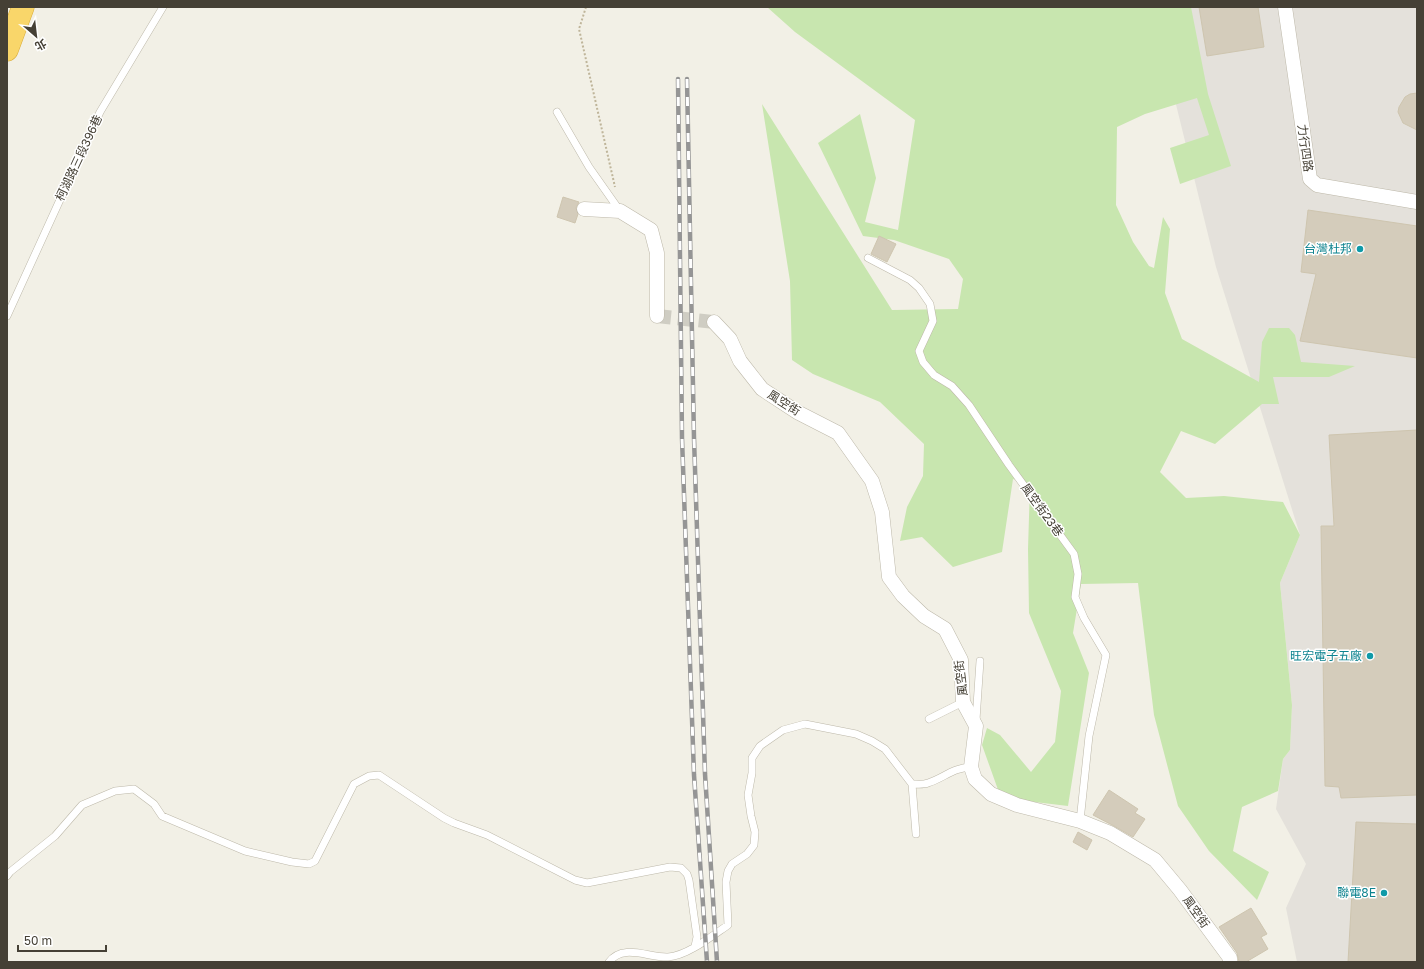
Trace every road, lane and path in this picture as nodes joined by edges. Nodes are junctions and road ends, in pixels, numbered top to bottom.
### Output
1 (23, 7) edge
2 (164, 7) edge
3 (586, 7) edge
4 (1285, 7) edge
5 (7, 50) edge
6 (557, 112) dead end
7 (1417, 202) edge
8 (584, 209) dead end
9 (620, 211) junction
10 (868, 258) dead end
11 (7, 316) edge
12 (657, 316) dead end
13 (714, 322) tunnel mouth
14 (980, 661) dead end
15 (963, 702) junction
16 (929, 718) dead end
17 (976, 726) junction
18 (971, 766) junction
19 (912, 784) junction
20 (1080, 821) junction
21 (916, 834) dead end
22 (7, 876) edge
23 (695, 946) junction
24 (609, 962) edge
25 (1230, 962) edge

1 - 5 highway
2 - 11 lane, 柯湖路三段396巷
3 - 9 path
4 - 7 street, 力行四路
6 - 9 lane
8 - 9 street
9 - 12 street
10 - 20 lane, 風空街23巷
13 - 15 street, 風空街
14 - 17 lane
15 - 16 lane
15 - 17 street, 風空街
17 - 18 street
18 - 19 lane
18 - 20 street, 風空街
19 - 21 lane
19 - 23 lane
20 - 25 street, 風空街
22 - 23 lane
23 - 24 lane

